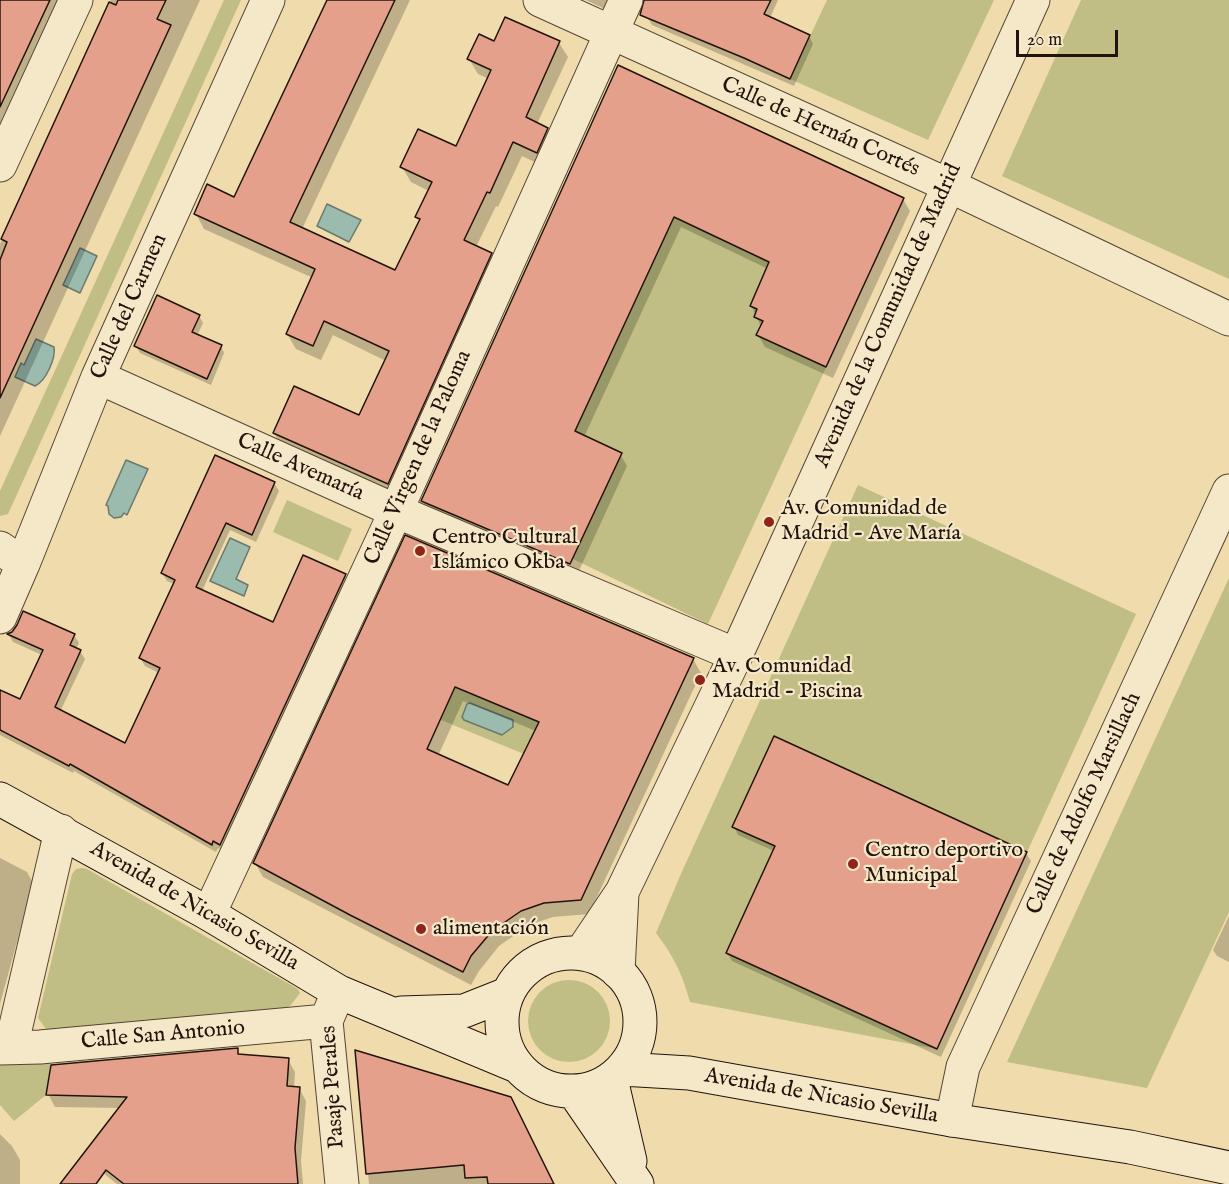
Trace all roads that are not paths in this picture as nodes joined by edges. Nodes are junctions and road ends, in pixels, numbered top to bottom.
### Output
1 (76, 0) edge
2 (268, 0) edge
3 (540, 0) edge
4 (626, 0) edge
5 (1033, 0) edge
6 (611, 33) junction
7 (0, 165) edge
8 (948, 186) junction
9 (1229, 320) edge
10 (98, 377) junction
11 (1229, 491) edge
12 (396, 511) junction
13 (12, 556) edge
14 (0, 617) edge
15 (736, 655) junction
16 (0, 799) edge
17 (60, 831) junction
18 (622, 892) junction
19 (209, 914) junction
20 (580, 953) junction
21 (618, 972) junction
22 (507, 994) junction
23 (333, 1006) junction
24 (388, 1014) junction
25 (640, 1030) junction
26 (5, 1047) edge
27 (517, 1066) junction
28 (689, 1073) junction
29 (616, 1074) junction
30 (574, 1092) junction
31 (952, 1120) junction
32 (1229, 1167) edge
33 (636, 1181) edge
34 (342, 1184) edge

1 - 7 street
2 - 10 street, Calle del Carmen
3 - 6 street, Calle de Hernán Cortés
4 - 6 street, Calle Virgen de la Paloma
5 - 8 street, Avenida de la Comunidad de Madrid
6 - 8 street, Calle de Hernán Cortés
6 - 12 street, Calle Virgen de la Paloma
8 - 9 street, Calle de Hernán Cortés
8 - 15 street, Avenida de la Comunidad de Madrid
10 - 12 street, Calle Avemaría
10 - 13 street, Calle del Carmen
11 - 31 street, Calle de Adolfo Marsillach
12 - 15 street, Calle Avemaría
12 - 19 street, Calle Virgen de la Paloma
13 - 14 street, Calle del Carmen
15 - 18 street, Avenida de la Comunidad de Madrid
16 - 17 street, Avenida de Nicasio Sevilla
17 - 19 street, Avenida de Nicasio Sevilla
17 - 26 street
18 - 20 street
18 - 21 street
19 - 23 street, Avenida de Nicasio Sevilla
20 - 21 street
20 - 22 street
21 - 25 street
22 - 24 street, Avenida de Nicasio Sevilla
22 - 27 street
23 - 24 street, Avenida de Nicasio Sevilla
23 - 26 street, Calle San Antonio
23 - 34 street, Pasaje Perales
24 - 27 street, Avenida de Nicasio Sevilla
25 - 28 street
25 - 29 street
27 - 30 street
28 - 29 street, Avenida de Nicasio Sevilla
28 - 31 street, Avenida de Nicasio Sevilla
29 - 30 street
29 - 33 street
30 - 33 street
31 - 32 street, Avenida de Nicasio Sevilla

